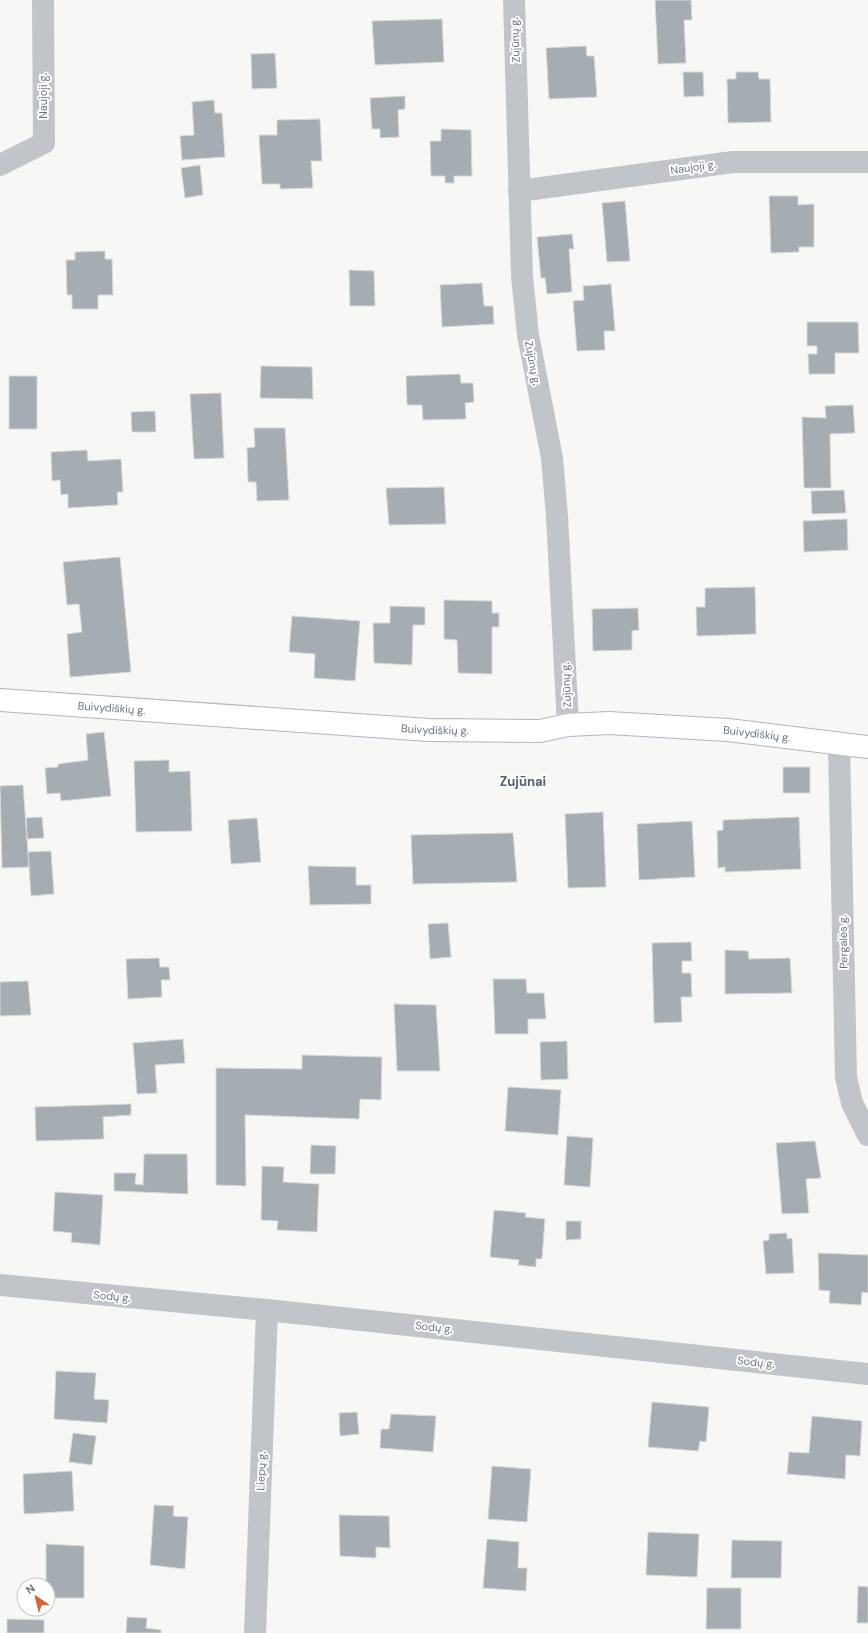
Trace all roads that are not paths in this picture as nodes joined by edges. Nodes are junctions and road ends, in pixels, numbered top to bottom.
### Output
1 (43, 0) edge
2 (514, 0) edge
3 (868, 162) edge
4 (0, 165) edge
5 (518, 191) junction
6 (0, 700) edge
7 (568, 725) junction
8 (839, 744) junction
9 (868, 747) edge
10 (868, 1135) edge
11 (0, 1285) edge
12 (267, 1310) junction
13 (868, 1374) edge
14 (254, 1633) edge

1 - 4 street, Naujoji g.
2 - 5 street, Zujūnų g.
3 - 5 street, Naujoji g.
5 - 7 street, Zujūnų g.
6 - 7 main road, Buivydiškių g.
7 - 8 main road, Buivydiškių g.
8 - 9 main road, Buivydiškių g.
8 - 10 street, Pergalės g.
11 - 12 street, Sodų g.
12 - 13 street, Sodų g.
12 - 14 street, Liepų g.

